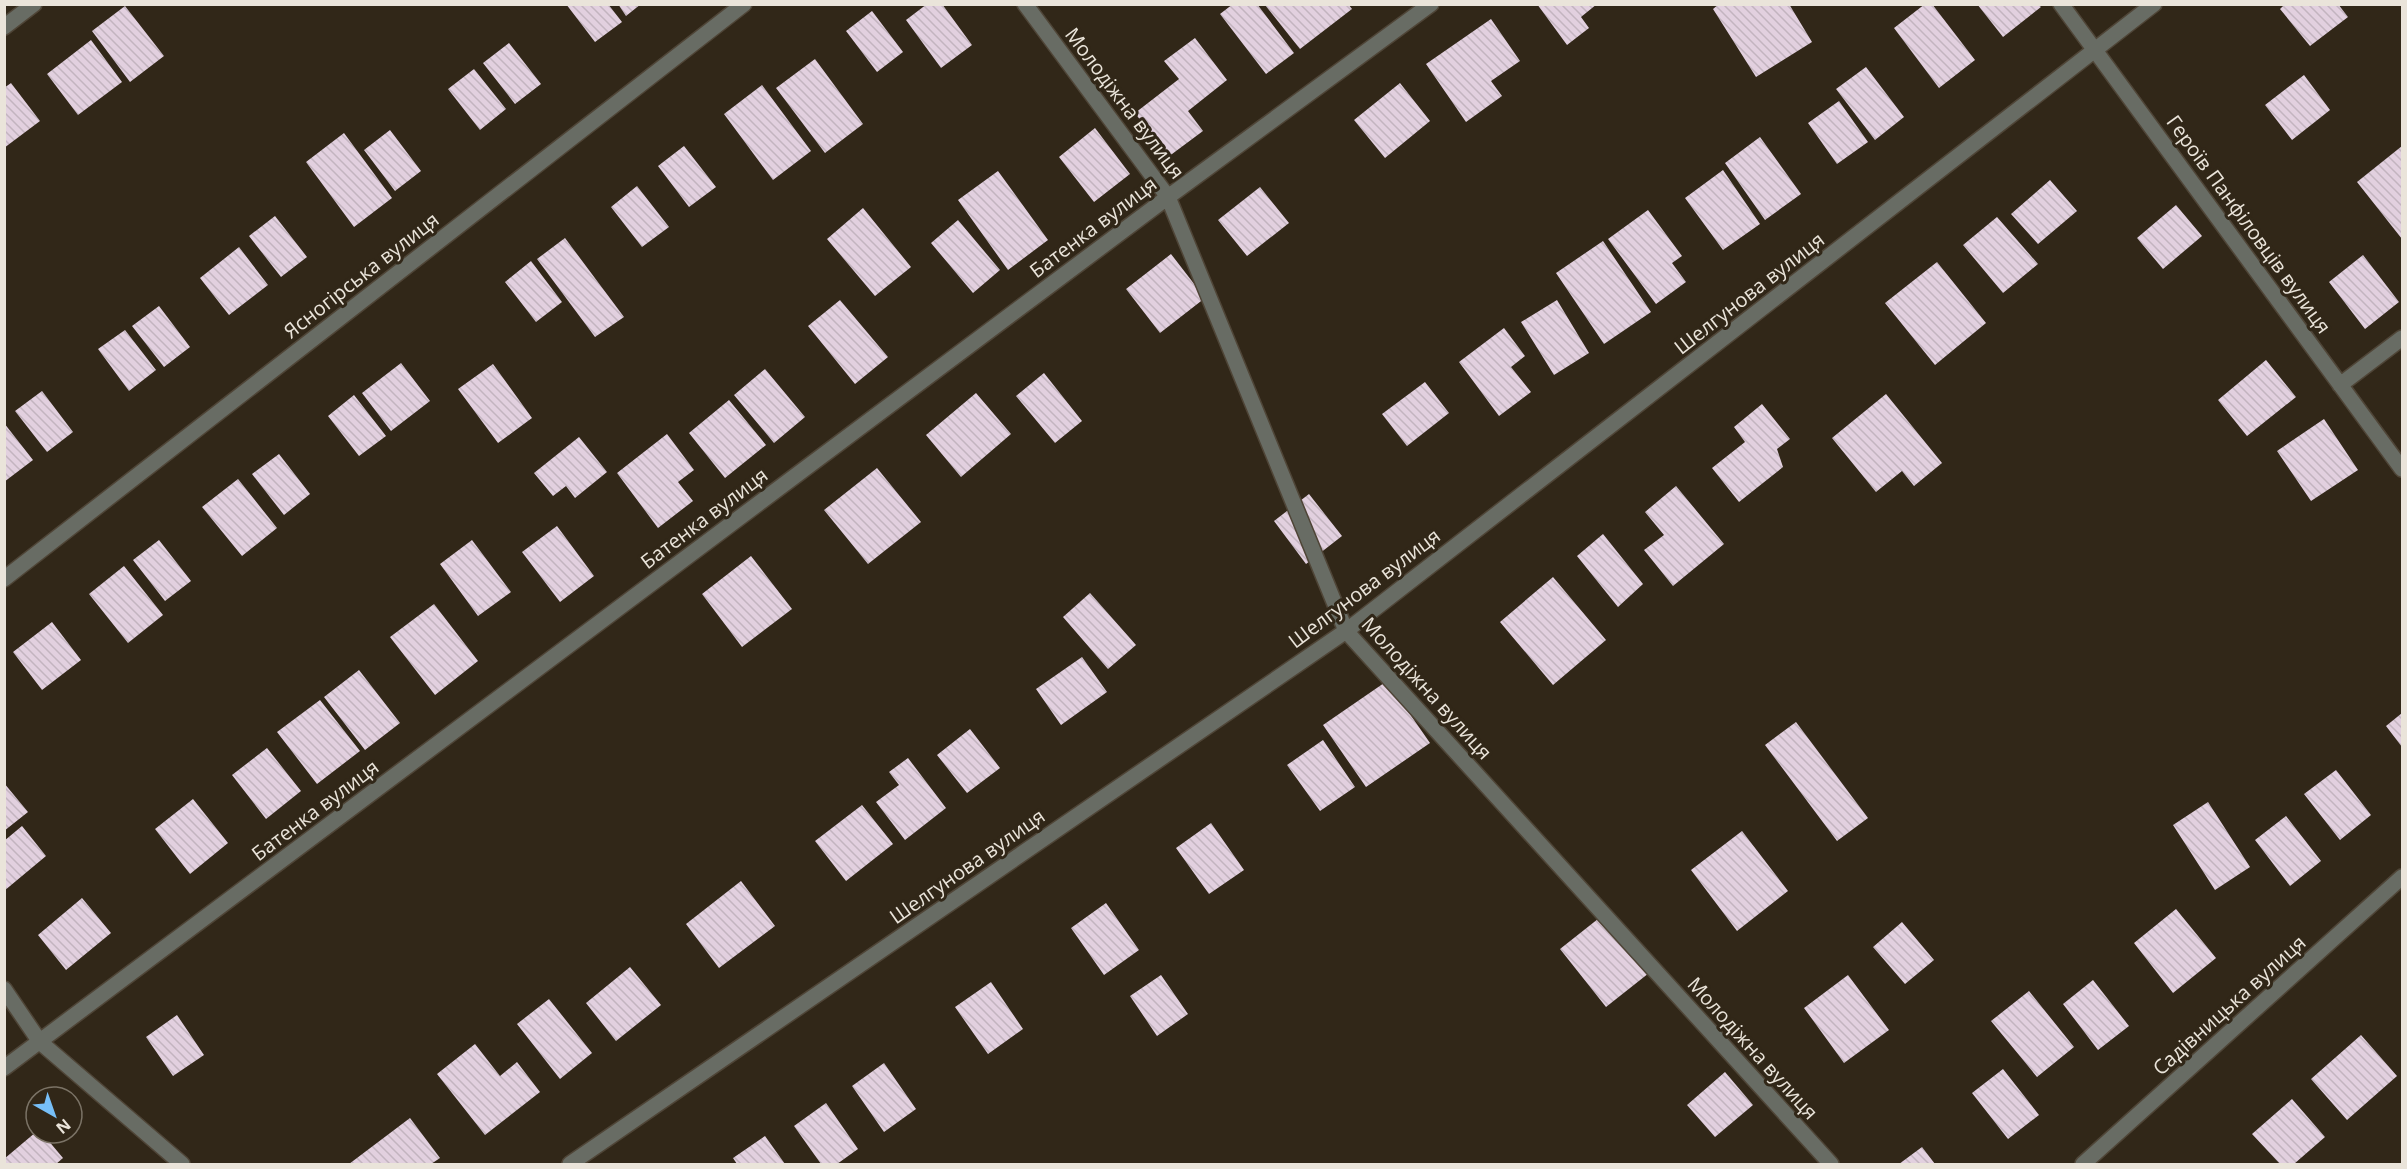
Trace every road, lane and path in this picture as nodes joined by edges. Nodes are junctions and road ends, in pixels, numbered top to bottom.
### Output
1 (34, 4) edge
2 (744, 4) edge
3 (1025, 4) edge
4 (1431, 4) edge
5 (2061, 4) edge
6 (2154, 4) edge
7 (4, 27) edge
8 (2097, 51) junction
9 (1168, 197) junction
10 (2403, 339) edge
11 (2340, 385) junction
12 (2403, 470) edge
13 (4, 579) edge
14 (1346, 631) junction
15 (2403, 877) edge
16 (4, 989) edge
17 (40, 1042) junction
18 (4, 1068) edge
19 (182, 1164) edge
20 (570, 1164) edge
21 (1831, 1164) edge
22 (2083, 1164) edge

1 - 7 street
2 - 13 street, Ясногірська вулиця
3 - 9 street, Молодіжна вулиця
4 - 9 street, Батенка вулиця
5 - 8 street, Героїв Панфіловців вулиця
6 - 8 street, Шелгунова вулиця
8 - 11 street, Героїв Панфіловців вулиця
8 - 14 street, Шелгунова вулиця
9 - 14 street, Молодіжна вулиця
9 - 17 street, Батенка вулиця
10 - 11 street
11 - 12 street, Героїв Панфіловців вулиця
14 - 20 street, Шелгунова вулиця
14 - 21 street, Молодіжна вулиця
15 - 22 street, Садівницька вулиця
16 - 17 street
17 - 18 street, Батенка вулиця
17 - 19 street

